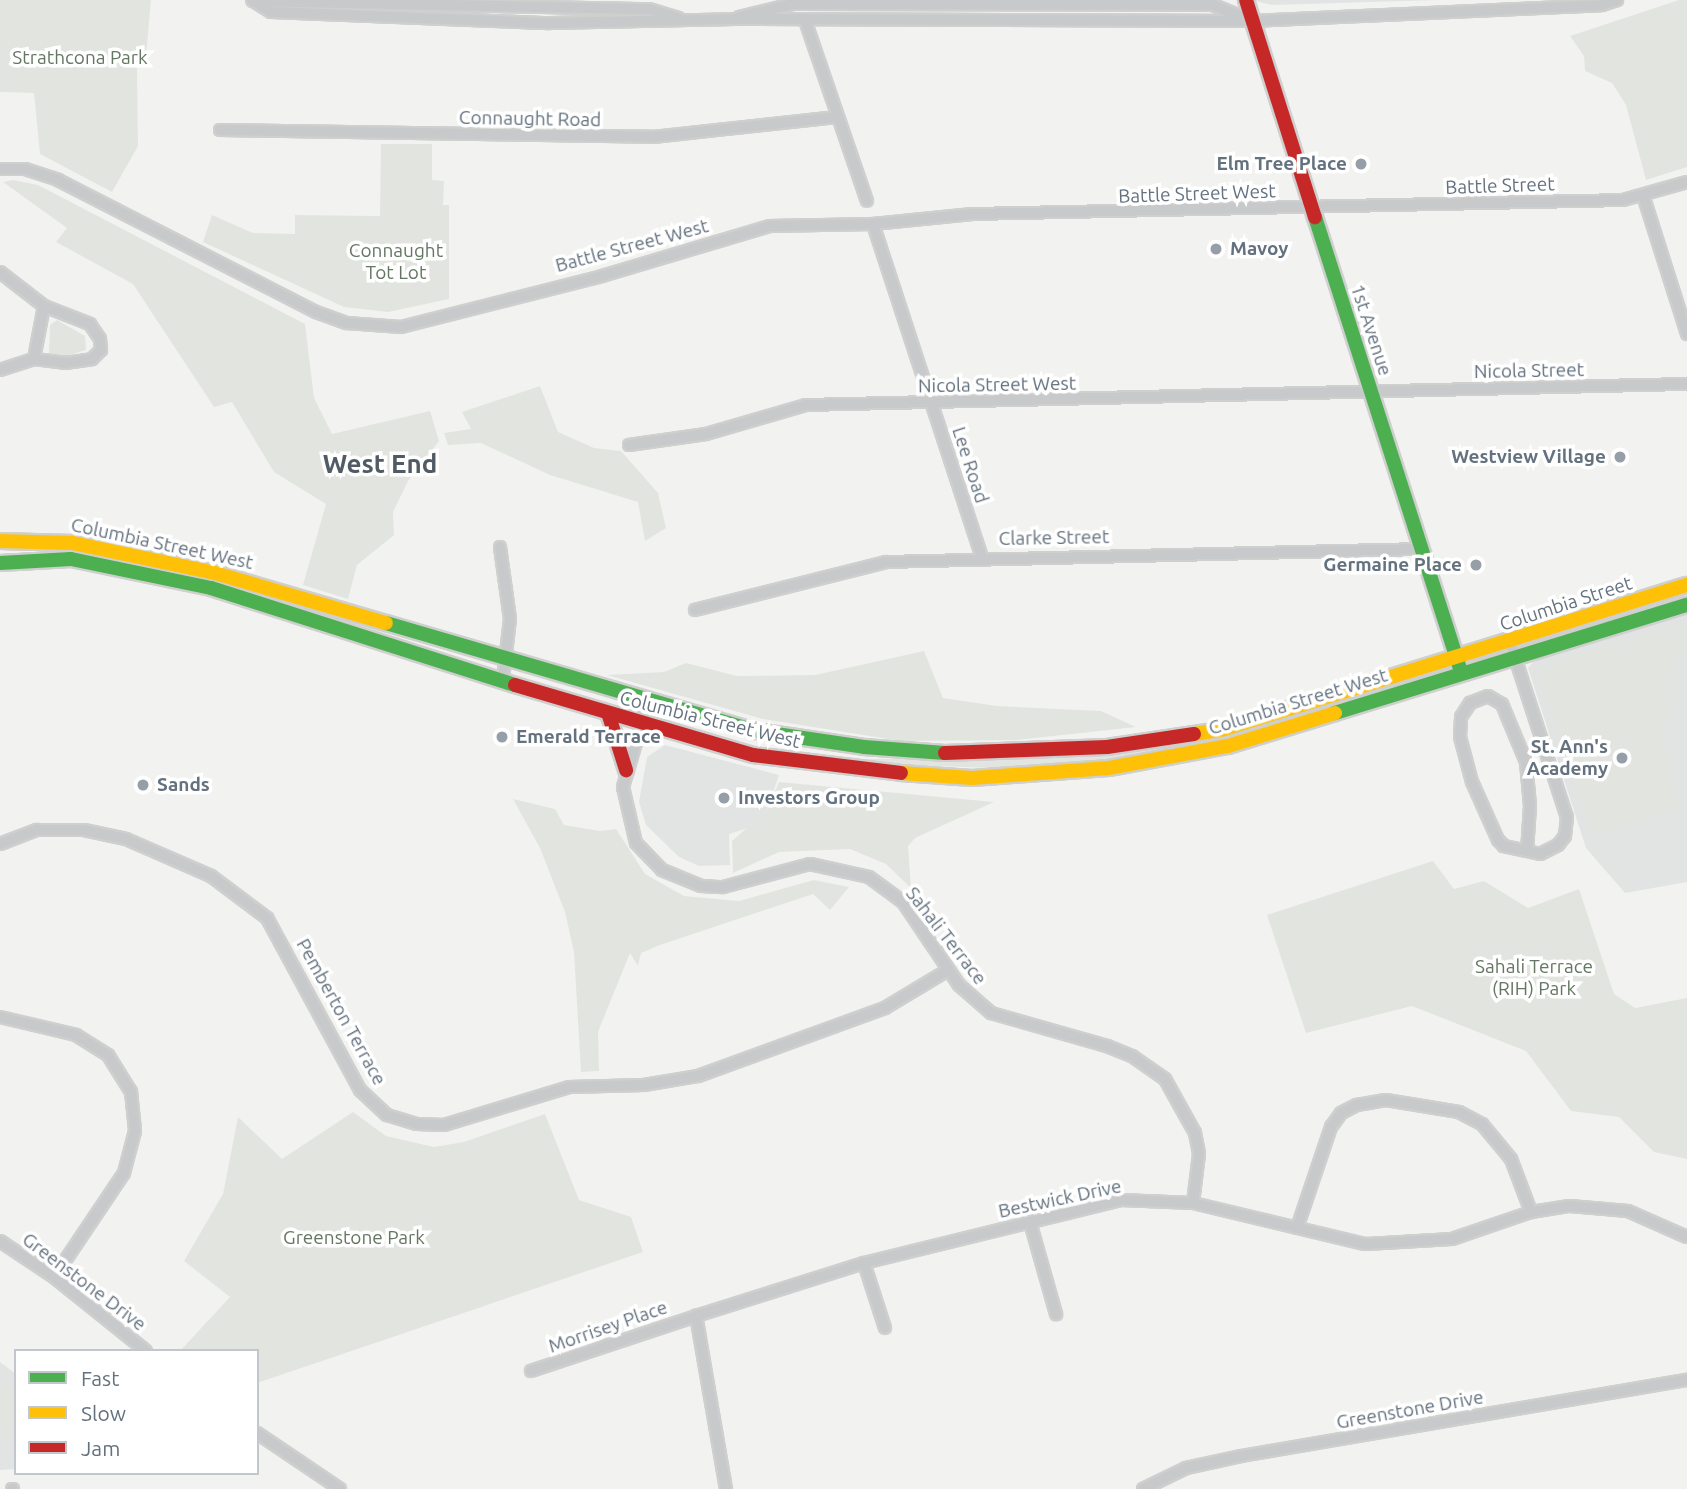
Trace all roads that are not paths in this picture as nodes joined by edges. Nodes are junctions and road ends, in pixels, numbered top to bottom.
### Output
1 (252, 0) edge
2 (1246, 0) edge
3 (1617, 0) edge
4 (548, 3) edge
5 (1579, 3) edge
6 (735, 19) junction
7 (805, 20) junction
8 (689, 21) junction
9 (1253, 21) junction
10 (837, 117) junction
11 (220, 130) dead end
12 (0, 169) edge
13 (1687, 182) edge
14 (1643, 195) junction
15 (867, 201) dead end
16 (1311, 208) junction
17 (873, 224) junction
18 (0, 272) edge
19 (44, 306) junction
20 (1687, 334) edge
21 (34, 359) junction
22 (0, 370) edge
23 (1687, 384) edge
24 (1371, 393) junction
25 (932, 405) junction
26 (629, 445) dead end
27 (0, 541) edge
28 (500, 547) dead end
29 (1420, 549) junction
30 (982, 557) junction
31 (0, 563) edge
32 (1687, 585) edge
33 (1687, 605) edge
34 (695, 610) dead end
35 (1512, 649) junction
36 (506, 659) junction
37 (1459, 666) junction
38 (503, 679) junction
39 (648, 702) junction
40 (609, 716) junction
41 (640, 724) junction
42 (626, 770) junction
43 (0, 844) edge
44 (1527, 851) junction
45 (948, 970) junction
46 (0, 1017) edge
47 (1193, 1203) junction
48 (1531, 1212) junction
49 (1030, 1222) junction
50 (1297, 1228) junction
51 (1687, 1237) edge
52 (0, 1241) edge
53 (864, 1263) junction
54 (54, 1277) junction
55 (1056, 1314) dead end
56 (696, 1316) junction
57 (886, 1328) dead end
58 (144, 1349) edge
59 (531, 1371) dead end
60 (1687, 1380) edge
61 (259, 1434) edge
62 (340, 1489) edge
63 (726, 1489) edge
64 (1143, 1489) edge

1 - 4 street
1 - 8 street
2 - 9 main road, 1st Avenue
3 - 5 street
4 - 8 street
5 - 9 street
6 - 7 street
6 - 8 street
6 - 9 street
7 - 9 street
7 - 10 street
9 - 16 main road, 1st Avenue
10 - 11 street, Connaught Road
10 - 15 street
12 - 17 street, Battle Street West
13 - 14 street, Battle Street
14 - 16 street, Battle Street
14 - 20 street
16 - 17 street, Battle Street West
16 - 24 main road, 1st Avenue
17 - 25 street, Lee Road
18 - 19 street
19 - 21 street
19 - 21 street
21 - 22 street
23 - 24 street, Nicola Street
24 - 25 street, Nicola Street West
24 - 29 main road, 1st Avenue
25 - 26 street, Nicola Street West
25 - 30 street, Lee Road
27 - 36 main road, Columbia Street West
28 - 36 street
29 - 30 street, Clarke Street
29 - 37 main road, 1st Avenue
30 - 34 street, Clarke Street
31 - 38 main road, Columbia Street West
32 - 35 main road, Columbia Street
33 - 35 main road, Columbia Street
35 - 37 main road, Columbia Street
35 - 44 street
36 - 38 street
36 - 39 main road, Columbia Street West
37 - 39 main road, Columbia Street West
37 - 41 main road, Columbia Street West
38 - 40 main road, Columbia Street West
39 - 41 street, Sahali Terrace
40 - 41 main road, Columbia Street West
40 - 42 main road
41 - 42 street, Sahali Terrace
42 - 45 street, Sahali Terrace
43 - 45 street, Pemberton Terrace
44 - 44 street
45 - 47 street, Sahali Terrace
46 - 54 street
47 - 49 street, Bestwick Drive
47 - 50 street, Bestwick Drive
48 - 50 street, Bestwick Drive
48 - 50 street
48 - 51 street, Bestwick Drive
49 - 53 street, Bestwick Drive
49 - 55 street
52 - 54 street, Greenstone Drive
53 - 56 street, Bestwick Drive
53 - 57 street
54 - 58 street, Greenstone Drive
56 - 59 street, Morrisey Place
56 - 63 street
60 - 64 street, Greenstone Drive
61 - 62 street

